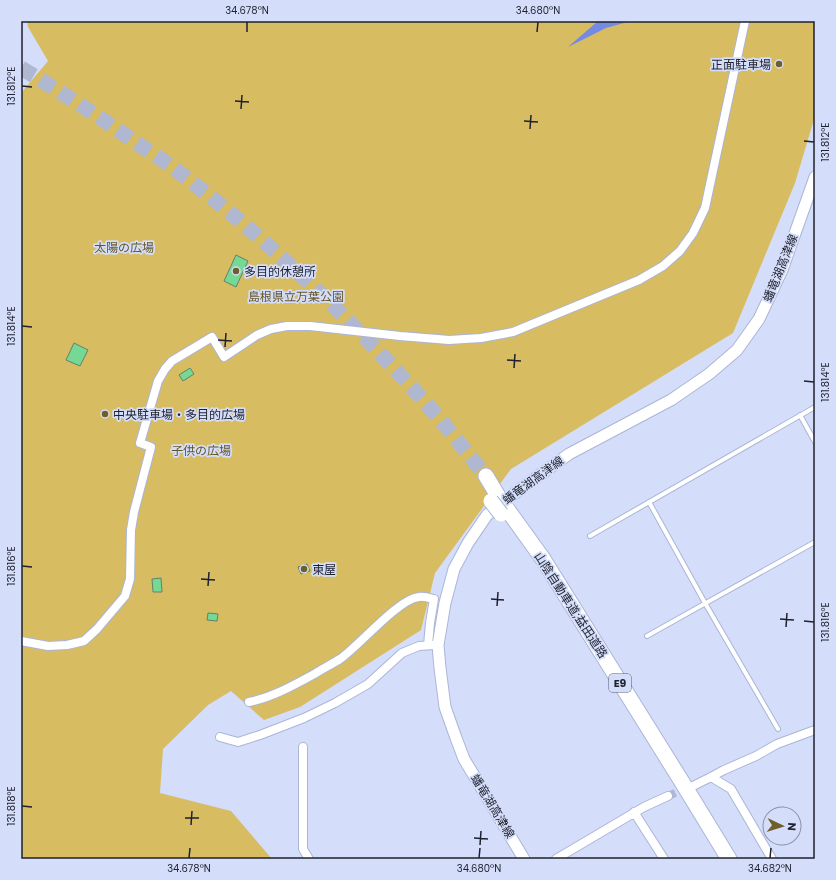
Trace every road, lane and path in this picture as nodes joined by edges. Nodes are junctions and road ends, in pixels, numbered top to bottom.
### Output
1 (745, 21) edge
2 (815, 177) edge
3 (815, 407) edge
4 (800, 415) junction
5 (815, 442) edge
6 (483, 480) tunnel mouth
7 (649, 502) junction
8 (504, 512) junction
9 (590, 536) dead end
10 (815, 542) edge
11 (705, 604) junction
12 (648, 636) dead end
13 (21, 641) edge
14 (433, 645) junction
15 (249, 702) dead end
16 (778, 729) dead end
17 (815, 730) edge
18 (220, 737) dead end
19 (303, 747) dead end
20 (711, 777) junction
21 (693, 786) tunnel mouth
22 (668, 796) tunnel mouth
23 (634, 812) junction
24 (309, 859) edge
25 (524, 859) edge
26 (556, 859) edge
27 (664, 859) edge
28 (721, 859) edge
29 (729, 859) edge
30 (772, 859) edge

1 - 13 street
2 - 14 main road, 蟠竜湖高津線
3 - 4 lane
4 - 5 lane
4 - 7 lane
6 - 8 highway, 山陰自動車道;益田道路 / E9
7 - 9 lane
7 - 11 lane
8 - 28 highway, 山陰自動車道;益田道路 / E9
8 - 29 highway, 山陰自動車道;益田道路 / E9
10 - 11 lane
11 - 12 lane
11 - 16 lane
14 - 15 street
14 - 18 street
14 - 25 main road, 蟠竜湖高津線
17 - 20 street
19 - 24 street
20 - 21 street
20 - 30 street
22 - 23 street
23 - 26 street
23 - 27 street

